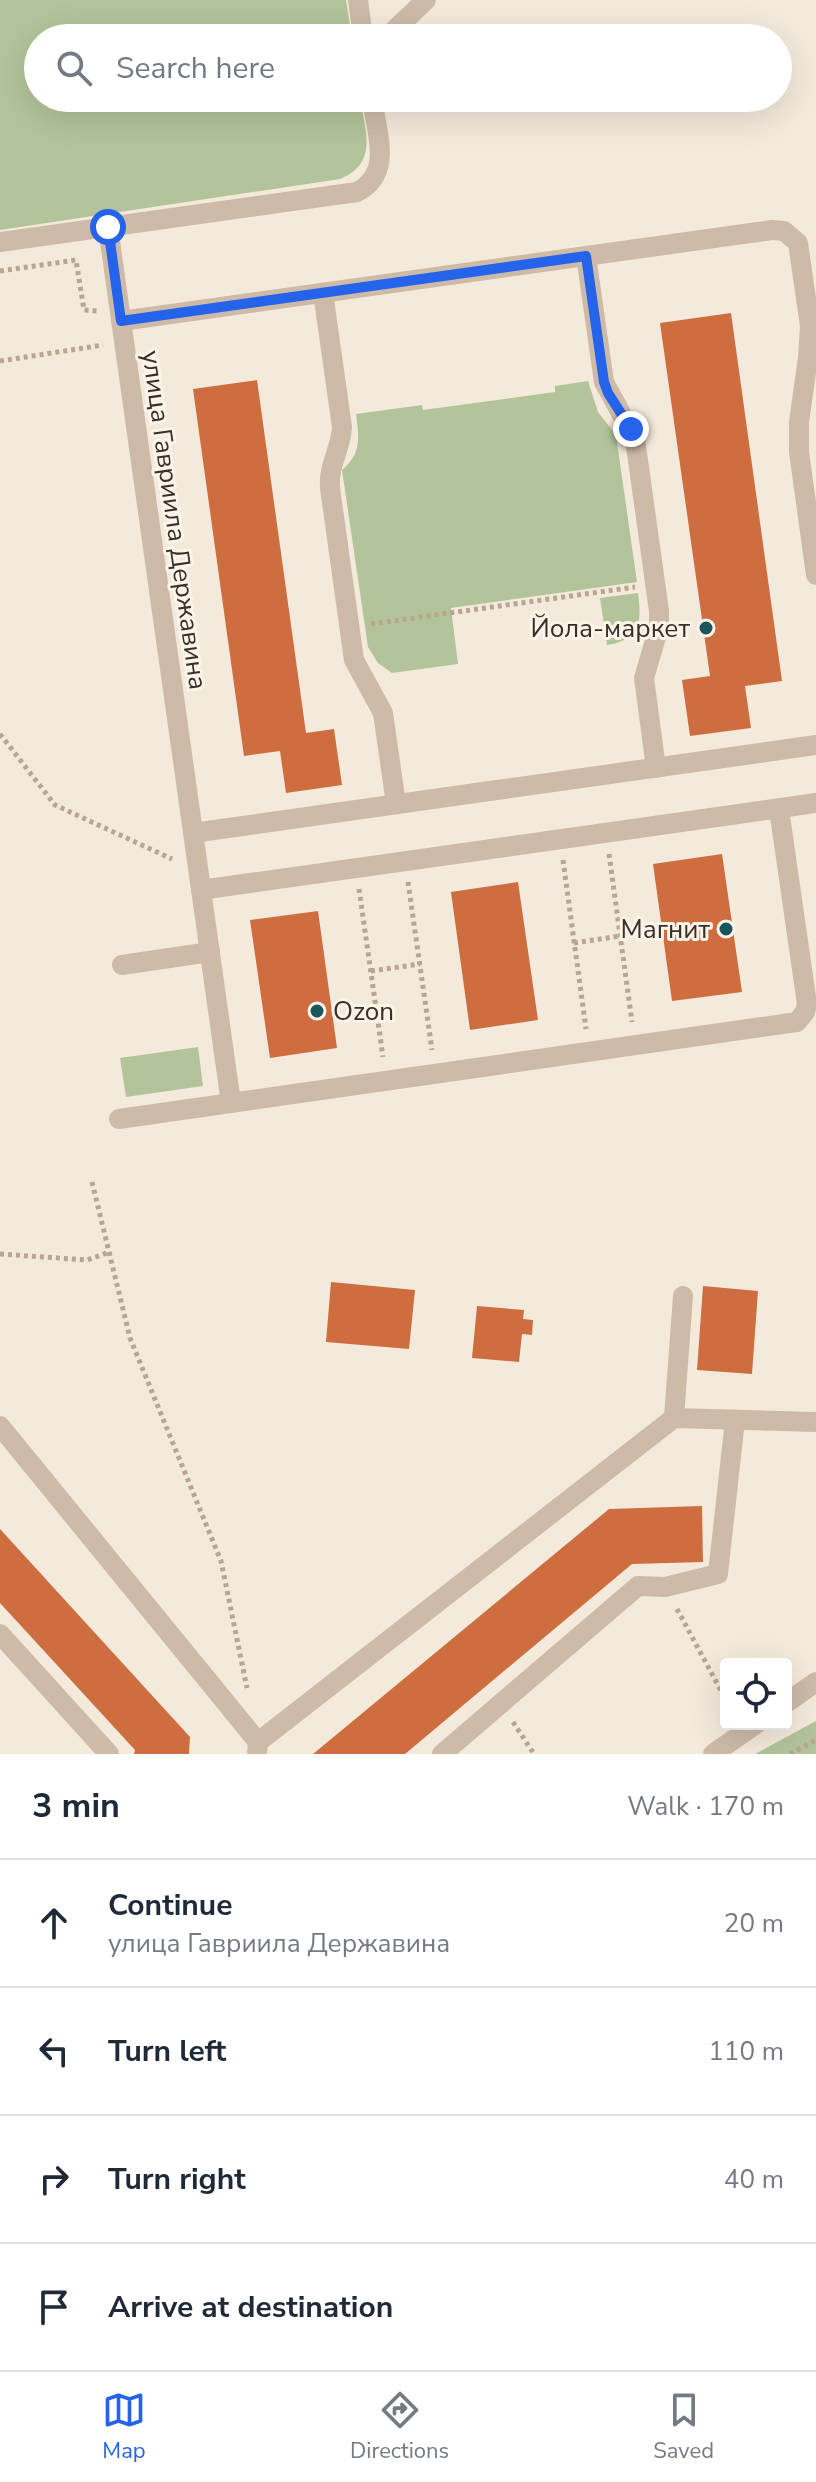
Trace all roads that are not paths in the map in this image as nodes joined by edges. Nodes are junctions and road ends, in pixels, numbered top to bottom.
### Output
1 (358, 0) edge
2 (426, 0) edge
3 (361, 24) edge
4 (401, 24) edge
5 (374, 112) edge
6 (108, 227) junction
7 (0, 242) edge
8 (586, 256) junction
9 (323, 293) junction
10 (121, 324) junction
11 (816, 575) edge
12 (816, 745) edge
13 (656, 768) junction
14 (816, 803) edge
15 (396, 804) junction
16 (779, 809) junction
17 (193, 833) junction
18 (200, 881) junction
19 (210, 952) junction
20 (122, 965) dead end
21 (231, 1103) junction
22 (119, 1119) dead end
23 (683, 1296) dead end
24 (674, 1418) junction
25 (735, 1420) junction
26 (816, 1422) edge
27 (0, 1426) edge
28 (0, 1634) edge
29 (816, 1682) edge
30 (792, 1699) edge
31 (747, 1730) edge
32 (257, 1748) edge
33 (109, 1754) edge
34 (442, 1754) edge
35 (713, 1754) edge

1 - 3 street
2 - 4 street
5 - 6 street
6 - 7 street
6 - 10 street, улица Гавриила Державина
8 - 9 street
8 - 11 street
8 - 13 street
9 - 10 street
9 - 15 street
10 - 17 street, улица Гавриила Державина
12 - 13 street
13 - 15 street
14 - 16 street
15 - 17 street
16 - 18 street
16 - 21 street
17 - 18 street, улица Гавриила Державина
18 - 19 street, улица Гавриила Державина
19 - 20 street
19 - 21 street, улица Гавриила Державина
21 - 22 street
23 - 24 street
24 - 25 street
24 - 32 street
25 - 26 street
25 - 34 street
27 - 32 street
28 - 33 street
29 - 30 street
31 - 35 street

